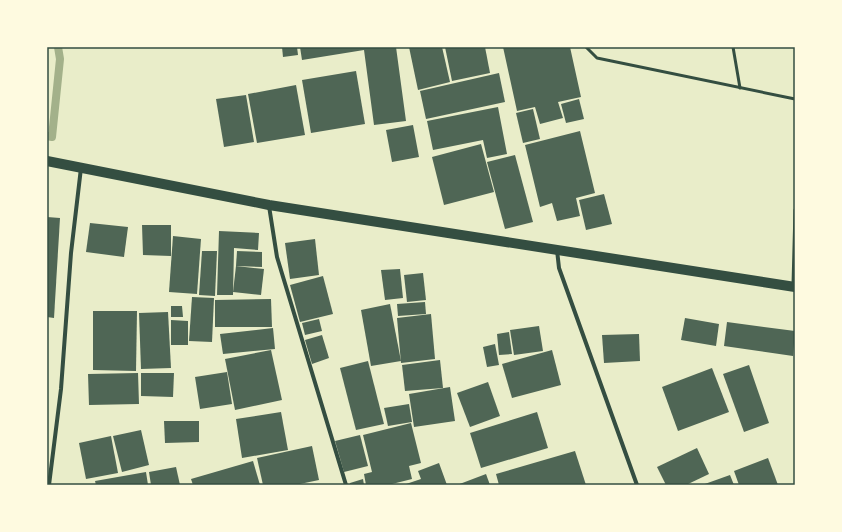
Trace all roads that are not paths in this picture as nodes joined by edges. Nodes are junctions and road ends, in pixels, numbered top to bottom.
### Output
1 (586, 47) edge
2 (732, 47) edge
3 (740, 88) junction
4 (795, 99) edge
5 (47, 161) edge
6 (81, 167) junction
7 (269, 205) junction
8 (795, 210) edge
9 (557, 249) junction
10 (794, 287) edge
11 (49, 485) edge
12 (346, 485) edge
13 (637, 485) edge

1 - 3 lane
2 - 3 lane
3 - 4 lane
5 - 6 main road
6 - 7 main road
6 - 11 street
7 - 9 main road
7 - 12 street
8 - 10 lane
9 - 10 main road
9 - 13 street

